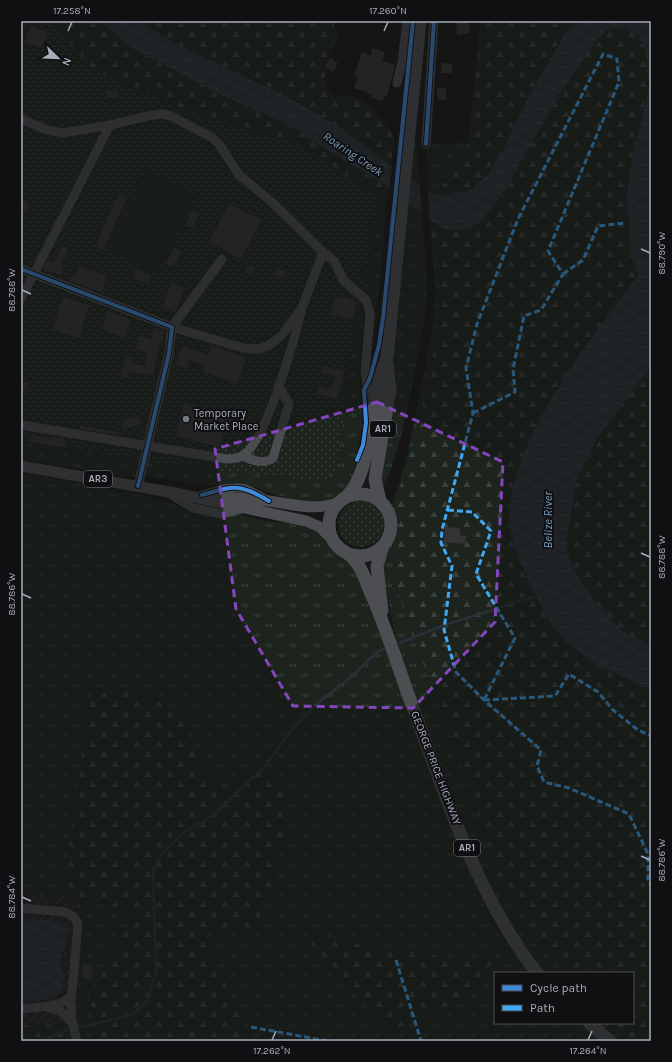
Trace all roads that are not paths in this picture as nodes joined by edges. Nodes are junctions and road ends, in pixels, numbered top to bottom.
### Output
1 (407, 21) edge
2 (420, 21) edge
3 (434, 21) edge
4 (398, 83) dead end
5 (21, 119) edge
6 (110, 125) junction
7 (426, 144) dead end
8 (323, 252) junction
9 (222, 259) dead end
10 (21, 269) edge
11 (34, 274) junction
12 (21, 299) edge
13 (302, 308) junction
14 (172, 327) junction
15 (386, 357) junction
16 (278, 385) junction
17 (375, 400) junction
18 (21, 425) edge
19 (148, 447) junction
20 (242, 456) junction
21 (21, 466) edge
22 (138, 486) junction
23 (171, 492) junction
24 (343, 500) junction
25 (380, 501) junction
26 (334, 541) junction
27 (383, 546) junction
28 (347, 553) junction
29 (382, 619) junction
30 (21, 908) edge
31 (536, 972) edge
32 (72, 996) junction
33 (44, 1006) junction
34 (21, 1009) edge
35 (73, 1024) junction
36 (590, 1024) edge
37 (77, 1041) edge
38 (610, 1041) edge

1 - 4 street
2 - 15 highway, AR1
3 - 7 street
5 - 6 street
6 - 8 street
6 - 11 street
8 - 13 street
8 - 17 street
9 - 14 street
10 - 11 street
11 - 12 street
11 - 14 street
13 - 14 street
13 - 16 street
14 - 19 street
15 - 17 highway, AR1
15 - 25 highway, AR1
16 - 20 street
16 - 20 street
17 - 24 highway, AR1
18 - 19 street
19 - 20 street
19 - 22 street
21 - 22 main road, AR3
22 - 23 main road, AR3
23 - 24 main road, AR3
23 - 26 main road, AR3
24 - 25 highway
24 - 26 highway
25 - 27 highway
26 - 28 highway
27 - 28 highway
27 - 29 highway, GEORGE PRICE HIGHWAY / AR1
28 - 29 highway, GEORGE PRICE HIGHWAY / AR1
29 - 31 highway, GEORGE PRICE HIGHWAY / AR1
30 - 32 street
32 - 33 street
32 - 35 street
33 - 34 street
33 - 35 street
35 - 37 street
36 - 38 highway

